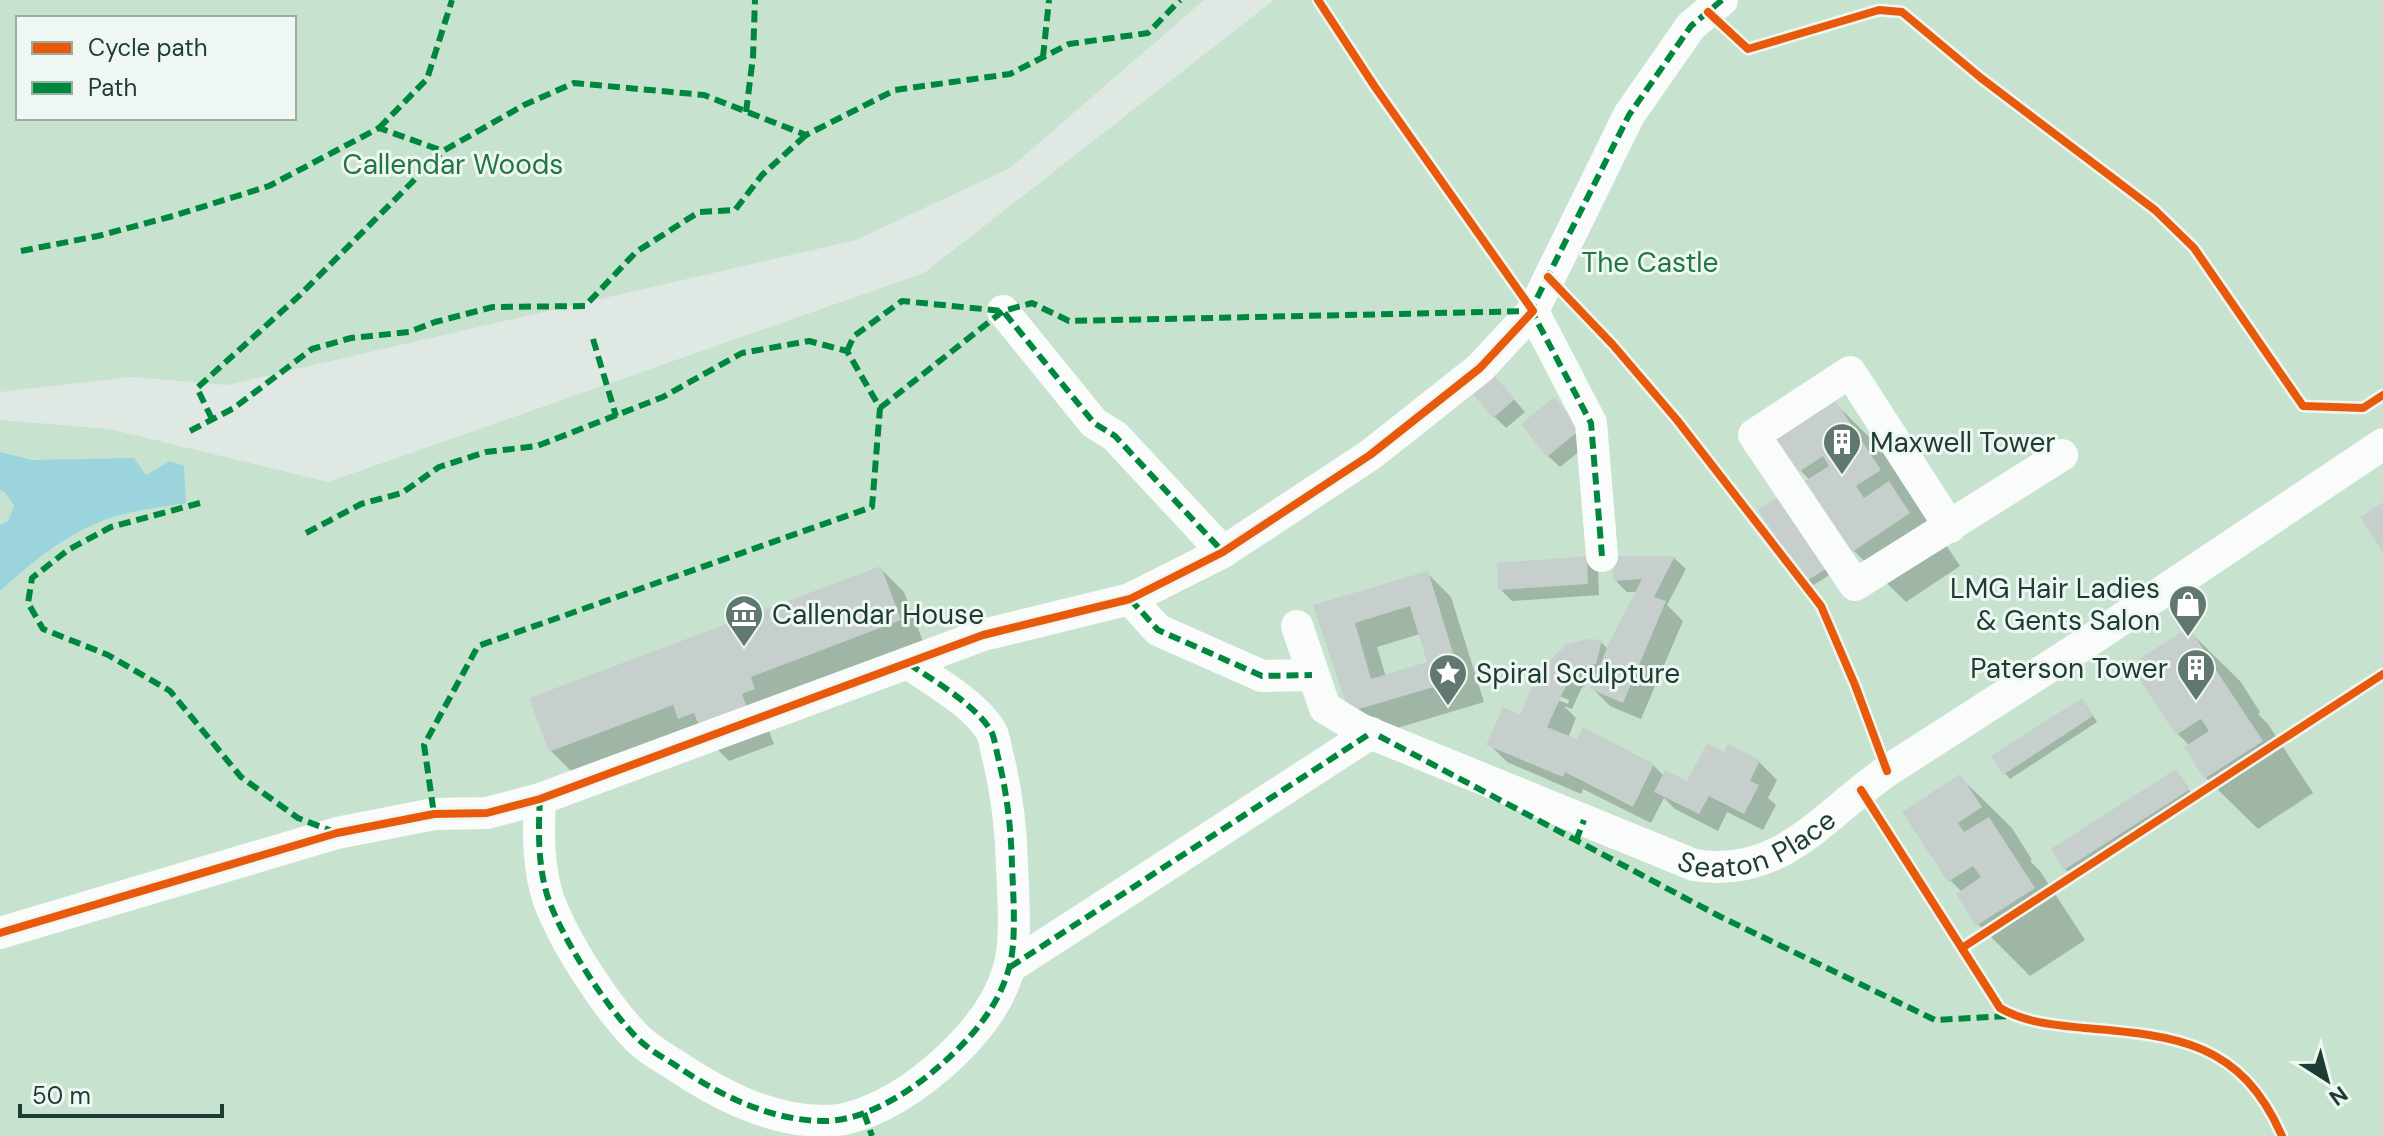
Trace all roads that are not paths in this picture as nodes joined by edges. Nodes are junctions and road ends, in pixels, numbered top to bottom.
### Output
1 (1722, 0) edge
2 (1003, 311) dead end
3 (1533, 311) junction
4 (2383, 444) edge
5 (2062, 455) dead end
6 (1950, 527) junction
7 (1223, 552) junction
8 (1602, 556) dead end
9 (1130, 599) junction
10 (1297, 626) dead end
11 (909, 664) junction
12 (1312, 675) junction
13 (1371, 733) junction
14 (540, 799) junction
15 (0, 933) edge
16 (1010, 967) junction
17 (868, 1125) edge

1 - 3 street
2 - 7 street
3 - 7 street
3 - 8 street
4 - 13 street, Seaton Place
5 - 6 street
6 - 6 street
7 - 9 street
9 - 11 street
9 - 12 street
10 - 12 street, Seaton Place
11 - 14 street
11 - 16 street
12 - 13 street, Seaton Place
13 - 16 street
14 - 15 street
14 - 17 street
16 - 17 street

